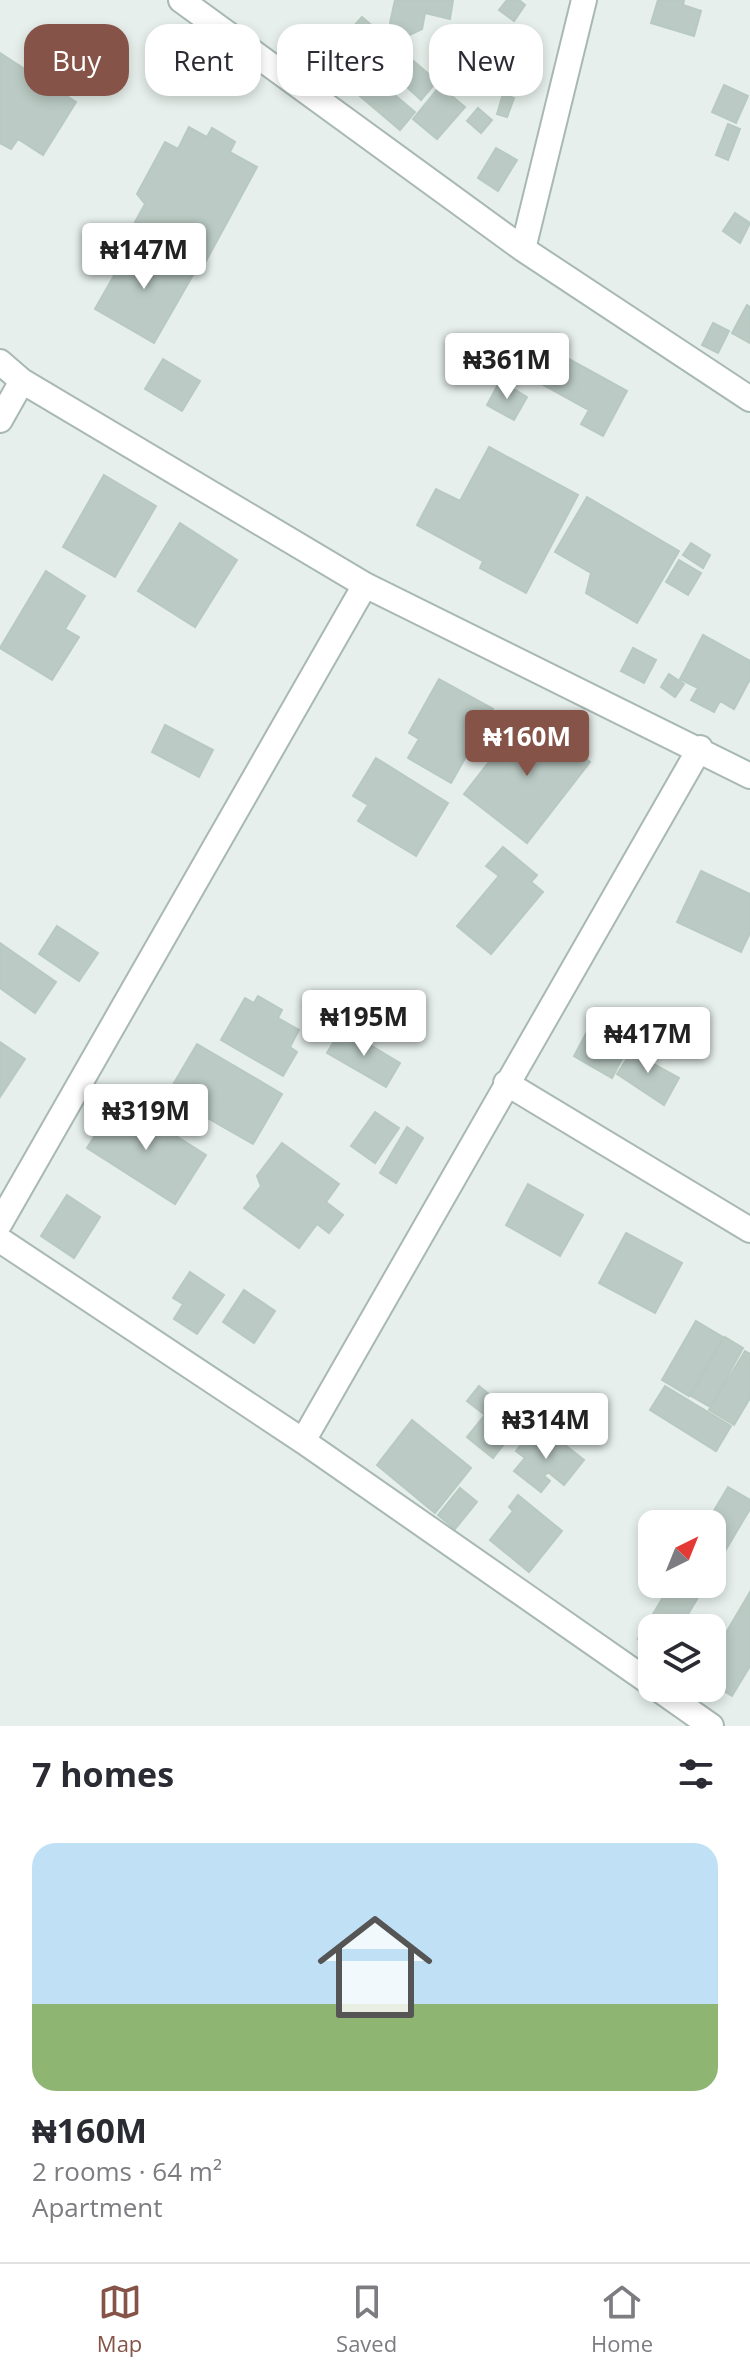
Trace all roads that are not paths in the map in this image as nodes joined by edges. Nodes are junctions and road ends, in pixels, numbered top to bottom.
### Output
1 (181, 0) edge
2 (584, 0) edge
3 (523, 249) junction
4 (0, 362) edge
5 (22, 381) junction
6 (750, 399) edge
7 (0, 420) edge
8 (365, 585) junction
9 (700, 748) junction
10 (750, 776) edge
11 (506, 1083) junction
12 (0, 1223) edge
13 (750, 1230) edge
14 (0, 1240) edge
15 (303, 1441) junction
16 (638, 1674) edge
17 (677, 1702) edge
18 (711, 1726) edge

1 - 3 street
2 - 3 street
3 - 6 street
4 - 5 street
5 - 7 street
5 - 8 street
8 - 9 street
8 - 12 street
9 - 10 street
9 - 11 street
11 - 13 street
11 - 15 street
14 - 15 street
15 - 16 street
17 - 18 street

